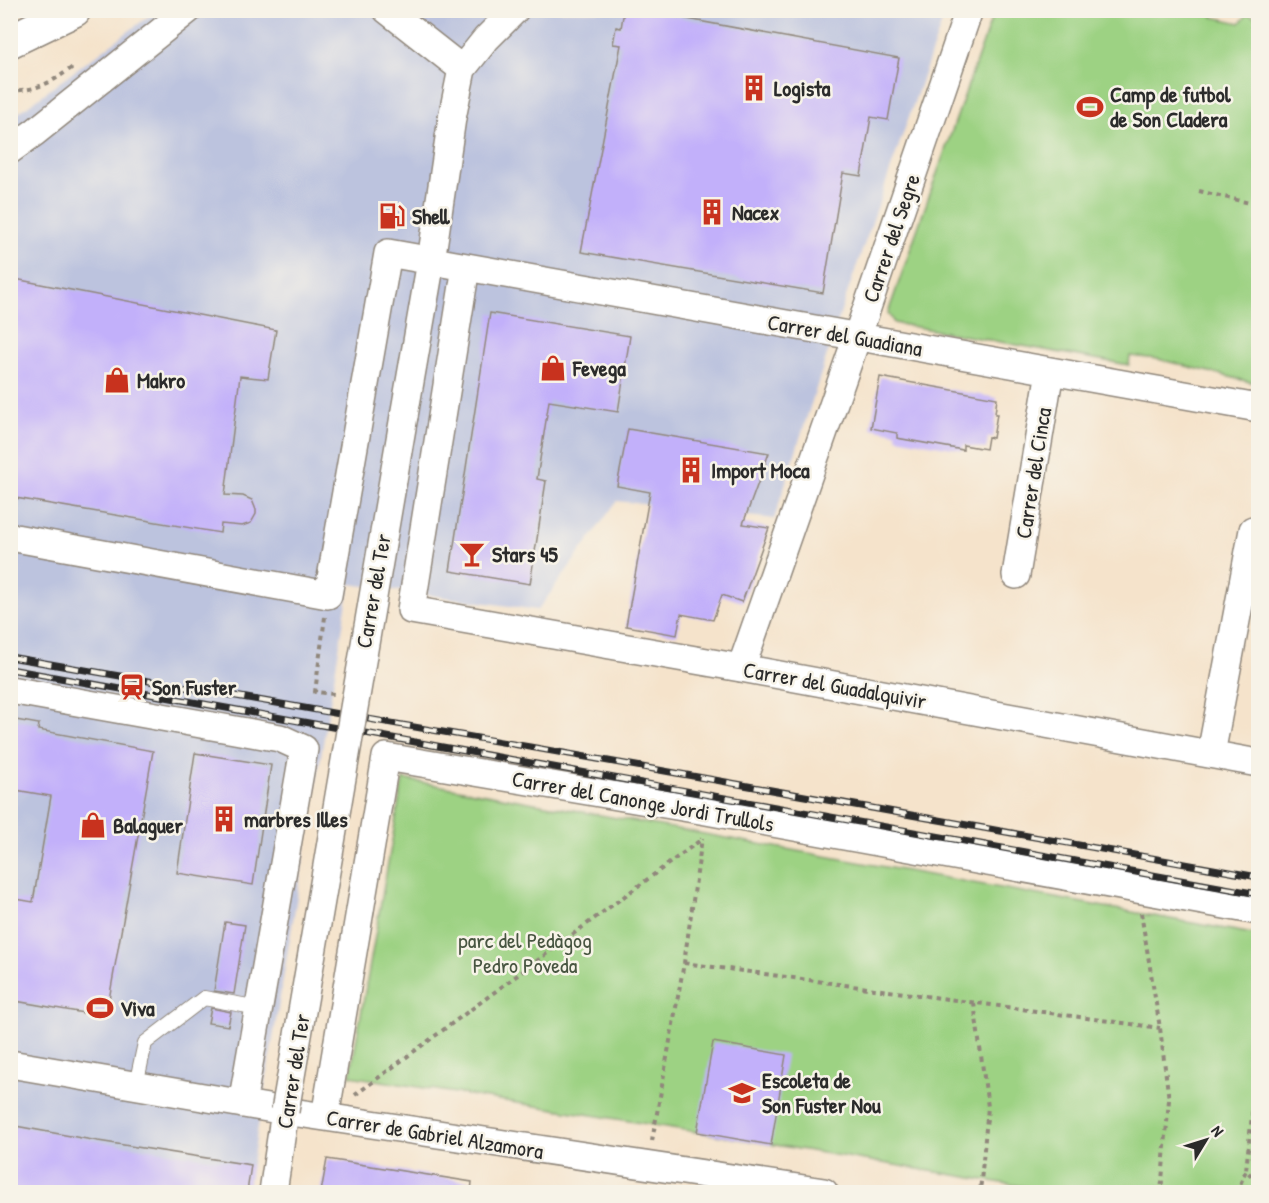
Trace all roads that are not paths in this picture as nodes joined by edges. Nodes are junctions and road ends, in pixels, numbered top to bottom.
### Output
1 (74, 10) edge
2 (188, 10) edge
3 (387, 10) edge
4 (515, 10) edge
5 (969, 10) edge
6 (10, 41) edge
7 (462, 69) junction
8 (10, 150) edge
9 (431, 261) junction
10 (466, 267) junction
11 (857, 337) junction
12 (1050, 371) junction
13 (1258, 408) edge
14 (1252, 530) dead end
15 (10, 537) edge
16 (1016, 575) dead end
17 (411, 610) joint
18 (741, 668) junction
19 (10, 690) edge
20 (1211, 754) junction
21 (1258, 763) edge
22 (1258, 911) edge
23 (259, 1008) junction
24 (10, 1064) edge
25 (136, 1085) junction
26 (242, 1104) junction
27 (285, 1111) junction
28 (325, 1117) junction
29 (273, 1192) edge
30 (825, 1192) edge

1 - 6 street
2 - 8 street
3 - 7 street
4 - 7 street, Carrer del Ter
5 - 11 street, Carrer del Segre
7 - 9 street, Carrer del Ter
9 - 10 street, Carrer del Guadiana
9 - 15 street, Carrer del Guadiana
9 - 27 street, Carrer del Ter, bridge
10 - 11 street, Carrer del Guadiana
10 - 17 street, Carrer del Ter
11 - 12 street, Carrer del Guadiana
11 - 18 street, Carrer del Segre
12 - 13 street, Carrer del Guadiana
12 - 16 street, Carrer del Cinca
14 - 20 street
17 - 18 street, Carrer del Guadalquivir
18 - 20 street, Carrer del Guadalquivir
19 - 23 street
20 - 21 street, Carrer del Guadalquivir
22 - 28 street, Carrer del Canonge Jordi Trullols
23 - 25 lane
23 - 26 street
24 - 25 street, Carrer de Gabriel Alzamora
25 - 26 street, Carrer de Gabriel Alzamora
26 - 27 street, Carrer de Gabriel Alzamora
27 - 28 street, Carrer de Gabriel Alzamora
27 - 29 street, Carrer del Ter
28 - 30 street, Carrer de Gabriel Alzamora

